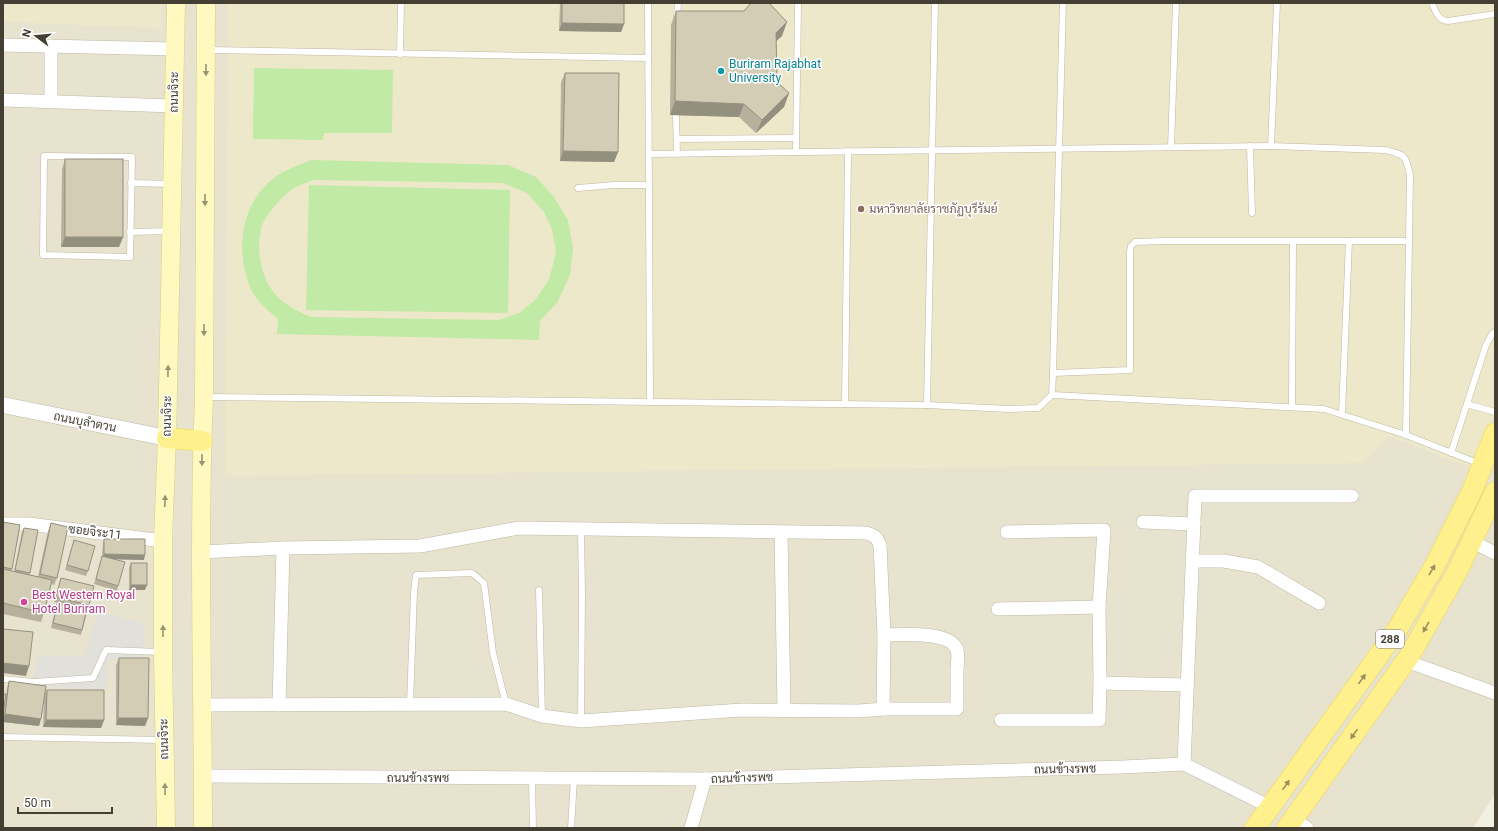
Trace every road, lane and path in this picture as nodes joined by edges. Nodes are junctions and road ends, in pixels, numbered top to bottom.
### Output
1 (176, 3) edge
2 (206, 3) edge
3 (401, 3) edge
4 (648, 3) edge
5 (678, 3) edge
6 (798, 3) edge
7 (934, 3) edge
8 (1063, 3) edge
9 (1176, 3) edge
10 (1277, 3) edge
11 (1432, 3) edge
12 (1495, 14) edge
13 (677, 25) edge
14 (3, 45) edge
15 (51, 46) junction
16 (174, 49) junction
17 (206, 50) junction
18 (400, 54) junction
19 (648, 58) junction
20 (3, 100) edge
21 (51, 102) junction
22 (173, 106) junction
23 (676, 115) edge
24 (796, 138) junction
25 (676, 139) junction
26 (1250, 146) junction
27 (1271, 146) junction
28 (1171, 147) junction
29 (1060, 149) junction
30 (932, 150) junction
31 (848, 151) junction
32 (796, 152) junction
33 (648, 154) junction
34 (677, 154) junction
35 (131, 183) junction
36 (172, 184) junction
37 (648, 185) junction
38 (578, 188) dead end
39 (1252, 213) dead end
40 (171, 231) junction
41 (130, 232) junction
42 (1349, 241) junction
43 (1409, 241) junction
44 (1293, 242) junction
45 (1495, 332) edge
46 (1053, 373) junction
47 (1052, 395) junction
48 (204, 397) junction
49 (650, 402) junction
50 (845, 404) junction
51 (1467, 404) junction
52 (3, 405) edge
53 (927, 405) junction
54 (1292, 407) junction
55 (1495, 412) edge
56 (1342, 414) junction
57 (1495, 433) edge
58 (1406, 435) junction
59 (167, 438) junction
60 (202, 441) junction
61 (1451, 453) junction
62 (1482, 465) junction
63 (1495, 492) edge
64 (1352, 496) dead end
65 (1143, 522) dead end
66 (3, 524) edge
67 (1194, 524) junction
68 (581, 529) junction
69 (781, 532) junction
70 (1007, 532) dead end
71 (163, 541) junction
72 (1472, 541) junction
73 (283, 548) junction
74 (201, 552) junction
75 (1495, 553) edge
76 (1192, 561) junction
77 (539, 590) dead end
78 (1319, 603) dead end
79 (1099, 607) junction
80 (998, 609) dead end
81 (884, 635) junction
82 (163, 652) junction
83 (1406, 661) junction
84 (3, 679) edge
85 (1100, 683) junction
86 (1187, 685) junction
87 (1495, 693) edge
88 (410, 704) junction
89 (506, 704) junction
90 (201, 705) junction
91 (279, 705) junction
92 (883, 709) junction
93 (784, 710) junction
94 (542, 716) junction
95 (1001, 720) dead end
96 (581, 721) junction
97 (3, 737) edge
98 (164, 740) junction
99 (1184, 764) junction
100 (203, 776) junction
101 (574, 778) junction
102 (532, 779) junction
103 (705, 779) junction
104 (1270, 807) junction
105 (1296, 825) edge
106 (166, 828) edge
107 (203, 828) edge
108 (533, 828) edge
109 (570, 828) edge
110 (691, 828) edge
111 (1255, 828) edge

1 - 16 main road, ถนนจิระ
2 - 17 main road
3 - 18 lane
4 - 19 lane
5 - 13 lane
6 - 24 lane
7 - 30 lane
8 - 29 lane
9 - 28 lane
10 - 27 lane
11 - 12 lane
14 - 15 street
15 - 16 street
15 - 21 street
16 - 22 main road, ถนนจิระ
17 - 18 lane
17 -> 48 main road
18 - 19 lane
19 - 33 lane
20 - 21 street
21 - 22 street
22 - 36 main road, ถนนจิระ
23 - 25 lane
24 - 25 lane
24 - 32 lane
25 - 34 lane
26 - 27 lane
26 - 28 lane
26 - 39 lane
27 - 43 lane
28 - 29 lane
29 - 30 lane
29 - 46 lane
30 - 31 lane
30 - 53 lane
31 - 32 lane
31 - 50 lane
32 - 34 lane
33 - 34 lane
33 - 37 lane
35 - 36 lane
35 - 41 lane
35 - 41 lane
36 - 40 main road, ถนนจิระ
37 - 38 lane
37 - 49 lane
40 - 41 lane
59 -> 40 main road, ถนนจิระ
42 - 43 lane
42 - 44 lane
42 - 56 lane
43 - 58 lane
44 - 46 lane
44 - 54 lane
45 - 51 lane
46 - 47 lane
47 - 53 lane
47 - 54 lane
48 - 49 lane
48 - 60 main road
49 - 50 lane
50 - 53 lane
51 - 55 lane
51 - 61 lane
52 - 59 street, ถนนบุลำดวน
54 - 56 lane
56 - 58 lane
57 - 62 main road, 288
58 - 61 lane
59 - 60 main road
71 -> 59 main road, ถนนจิระ
60 -> 74 main road
61 - 62 lane
104 -> 62 main road, 288
63 - 72 main road, 288
64 - 67 street
65 - 67 street
66 - 71 street, ซอยจิระ11
67 - 76 street
68 - 69 street
68 - 73 street
68 - 96 lane
69 - 81 street
69 - 93 street
70 - 79 street
82 -> 71 main road, ถนนจิระ
72 - 75 street
72 -> 83 main road, 288
73 - 74 street
73 - 91 street
74 - 90 main road
76 - 78 street
76 - 86 street
77 - 94 lane
79 - 80 street
79 - 85 street
81 - 92 street
81 - 92 street
82 - 84 lane
82 - 98 main road, ถนนจิระ
83 - 87 street
83 -> 105 main road, 288
85 - 86 street
85 - 95 street
86 - 99 street
88 - 89 street
88 - 89 lane
88 - 91 street
89 - 94 street
90 - 91 street
90 - 100 main road
92 - 93 street
93 - 96 street
94 - 96 street
97 - 98 lane
106 -> 98 main road, ถนนจิระ
99 - 103 street, ถนนข้างรพช
99 - 104 street, ถนนข้างรพช
100 - 102 street, ถนนข้างรพช
100 - 107 main road
101 - 102 street, ถนนข้างรพช
101 - 103 street, ถนนข้างรพช
101 - 109 lane
102 - 108 lane
103 - 110 street
104 - 105 main road
104 - 111 main road, 288

